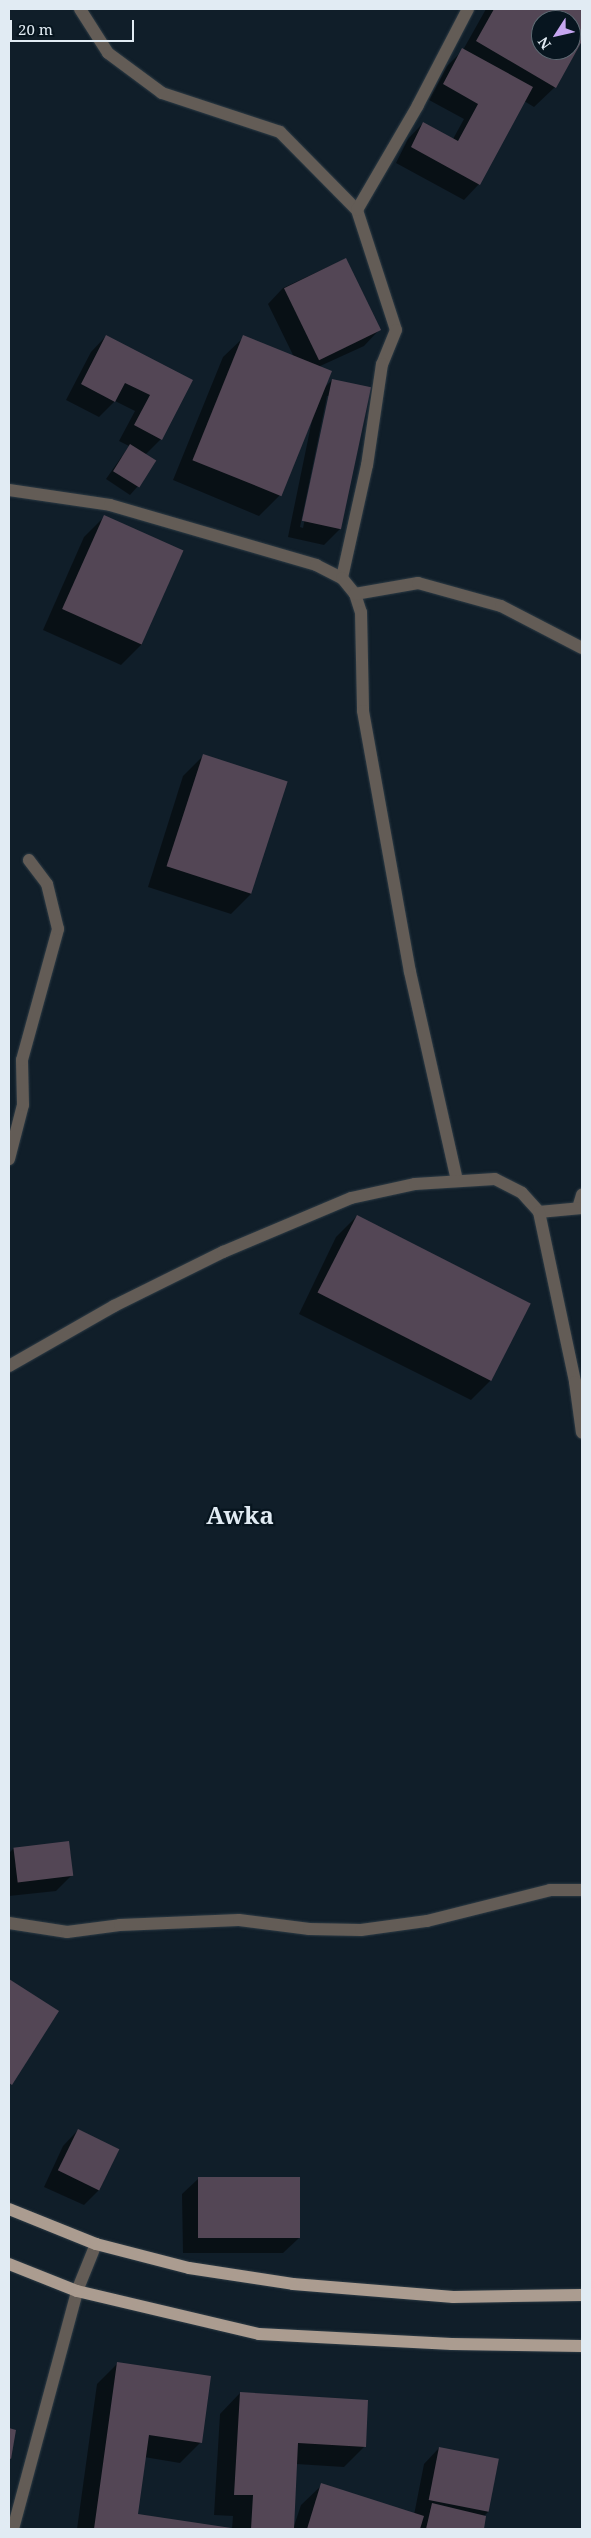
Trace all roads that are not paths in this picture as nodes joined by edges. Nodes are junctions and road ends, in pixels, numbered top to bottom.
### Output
1 (80, 9) edge
2 (468, 9) edge
3 (356, 210) junction
4 (9, 490) edge
5 (342, 578) junction
6 (355, 594) junction
7 (582, 648) edge
8 (29, 860) dead end
9 (9, 1160) edge
10 (457, 1181) junction
11 (582, 1195) edge
12 (580, 1208) edge
13 (539, 1212) junction
14 (9, 1366) edge
15 (582, 1433) edge
16 (582, 1890) edge
17 (9, 1923) edge
18 (9, 2209) edge
19 (96, 2244) junction
20 (9, 2264) edge
21 (77, 2291) junction
22 (582, 2295) edge
23 (582, 2346) edge
24 (14, 2529) edge

1 - 3 street
2 - 3 street
3 - 5 street
4 - 5 street
5 - 6 street
6 - 7 street
6 - 10 street
8 - 9 street
10 - 13 street
10 - 14 street
11 - 12 street
12 - 13 street
13 - 15 street
16 - 17 street
18 - 19 main road
19 - 21 street
19 - 22 main road
20 - 21 main road
21 - 23 main road
21 - 24 street

